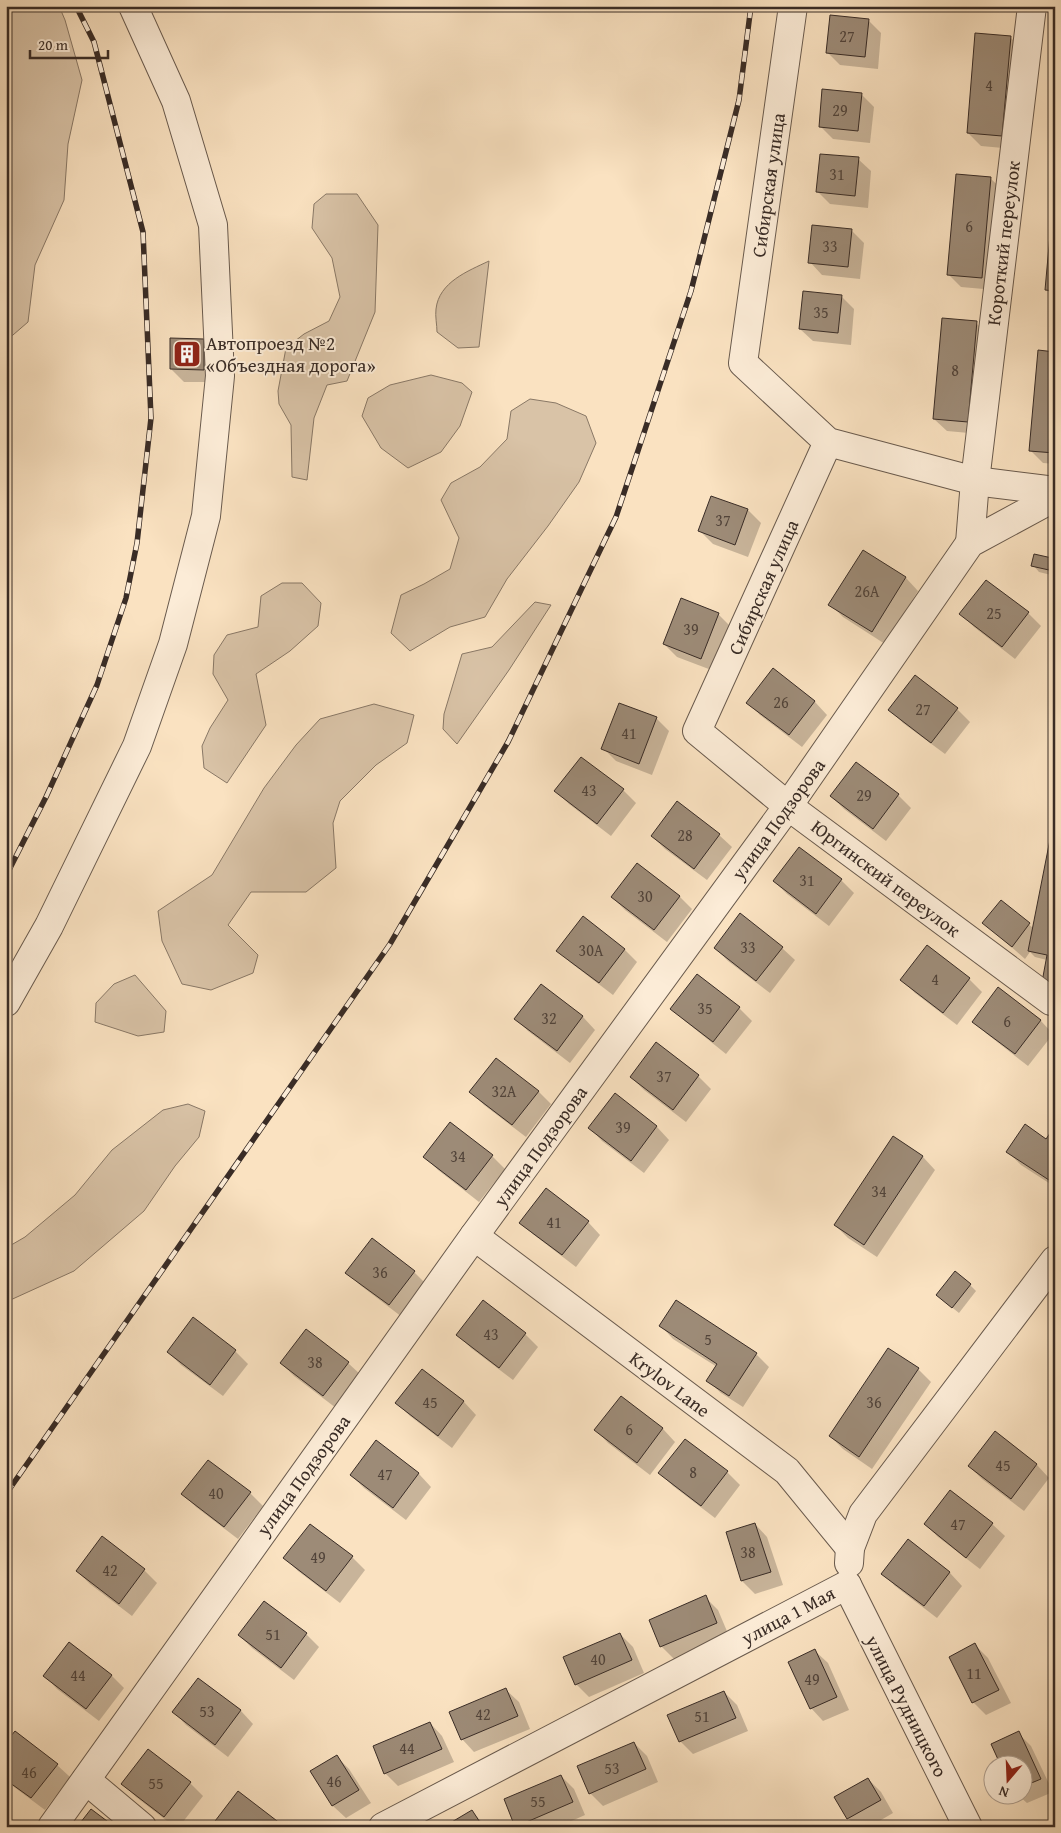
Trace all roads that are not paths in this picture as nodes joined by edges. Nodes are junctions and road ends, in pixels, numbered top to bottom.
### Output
1 (133, 6) edge
2 (793, 6) edge
3 (1032, 6) edge
4 (828, 442) junction
5 (975, 480) junction
6 (1055, 491) edge
7 (1055, 497) edge
8 (970, 544) junction
9 (697, 731) joint
10 (788, 806) junction
11 (6, 1002) edge
12 (1055, 1002) edge
13 (474, 1236) junction
14 (1055, 1260) edge
15 (850, 1548) junction
16 (847, 1585) junction
17 (86, 1780) junction
18 (52, 1827) edge
19 (142, 1827) edge
20 (383, 1827) edge
21 (968, 1827) edge

1 - 11 street
2 - 4 street, Сибирская улица
3 - 5 street, Короткий переулок
4 - 5 street
4 - 9 street, Сибирская улица
5 - 6 street
5 - 8 street, Короткий переулок
7 - 8 street, улица Подзорова
8 - 10 street, улица Подзорова
9 - 10 street, Юргинский переулок
10 - 12 street, Юргинский переулок
10 - 13 street, улица Подзорова
13 - 15 street, Krylov Lane
13 - 17 street, улица Подзорова
14 - 15 street, улица 1 Мая
15 - 16 street, улица 1 Мая
16 - 20 street, улица 1 Мая
16 - 21 street, улица Рудницкого
17 - 18 street, улица Подзорова
17 - 19 street

